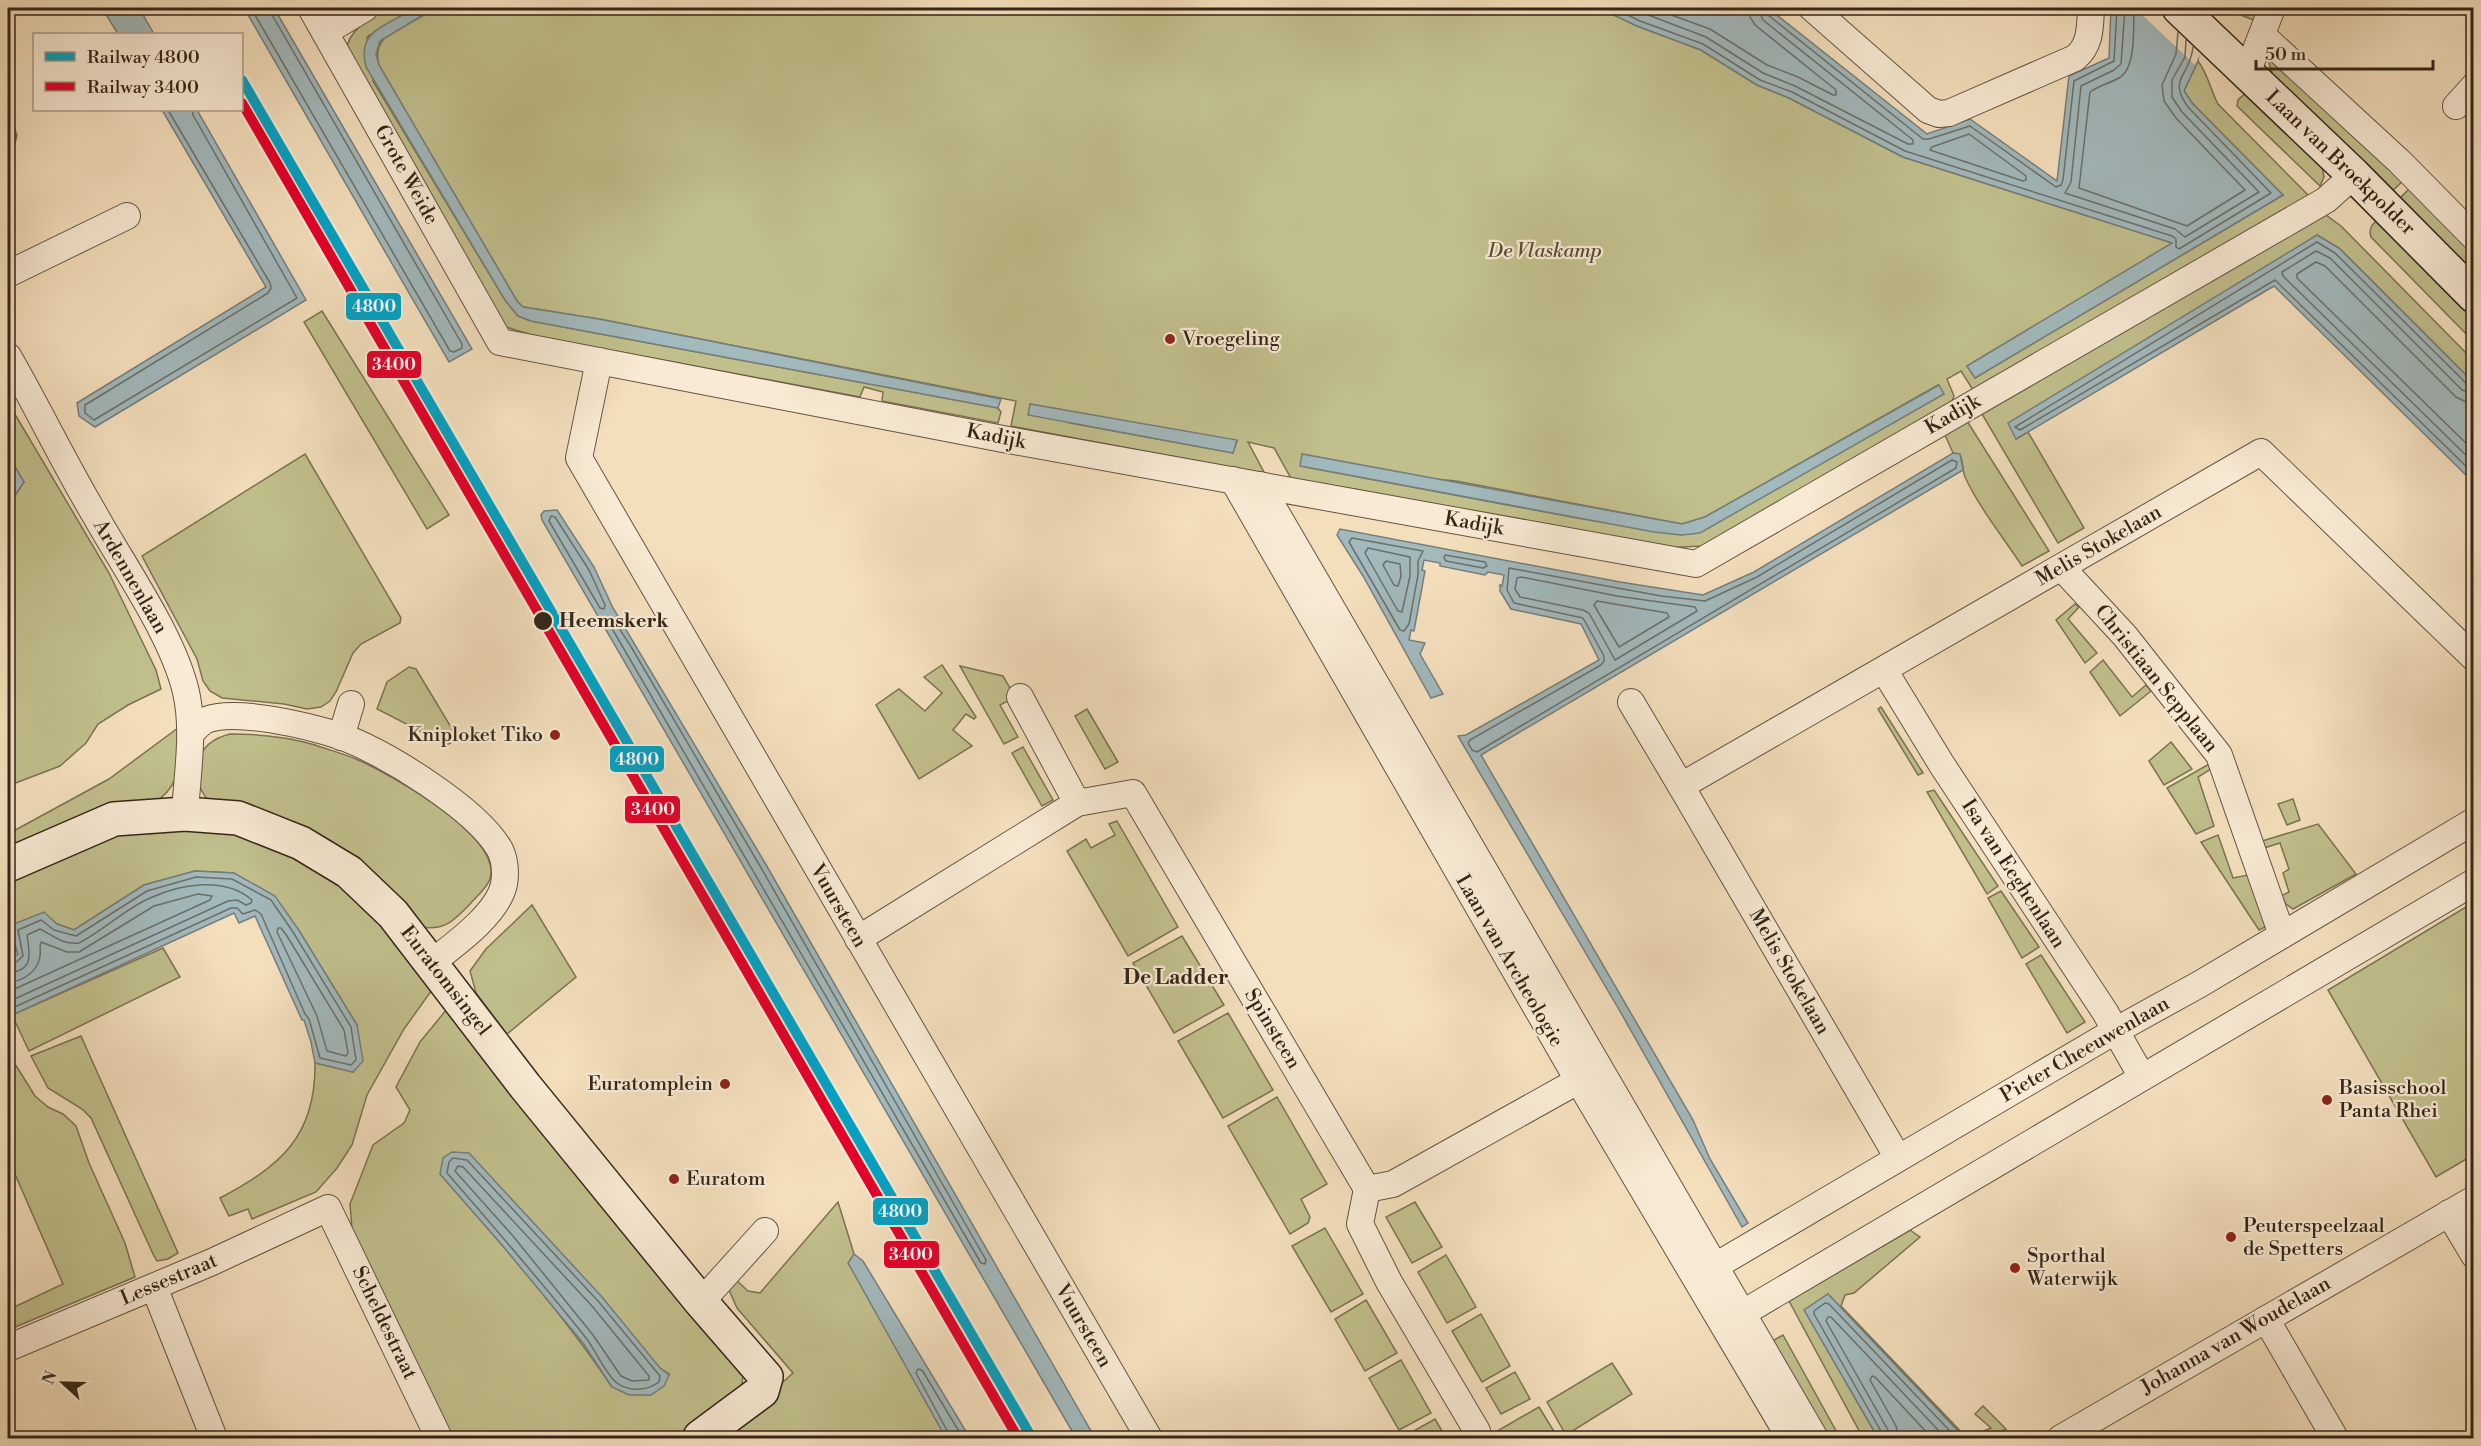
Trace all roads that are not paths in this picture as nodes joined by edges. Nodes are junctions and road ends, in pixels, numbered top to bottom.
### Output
1 (311, 8) edge
2 (365, 8) edge
3 (1812, 8) edge
4 (2091, 8) edge
5 (2180, 8) edge
6 (2272, 8) edge
7 (325, 32) junction
8 (2262, 35) junction
9 (2247, 73) junction
10 (2474, 86) edge
11 (2456, 106) dead end
12 (2354, 175) junction
13 (127, 216) dead end
14 (2474, 237) edge
15 (8, 274) edge
16 (2474, 296) edge
17 (500, 342) joint
18 (8, 356) edge
19 (599, 361) junction
20 (1233, 480) junction
21 (1260, 485) junction
22 (2062, 568) junction
23 (2474, 658) edge
24 (1884, 670) junction
25 (1020, 697) dead end
26 (1631, 702) dead end
27 (351, 704) dead end
28 (192, 732) junction
29 (341, 737) junction
30 (1681, 786) junction
31 (1077, 802) junction
32 (184, 814) junction
33 (2474, 821) edge
34 (8, 865) edge
35 (2474, 882) edge
36 (2282, 935) junction
37 (858, 939) junction
38 (431, 963) junction
39 (2115, 1031) junction
40 (1588, 1075) junction
41 (2142, 1077) junction
42 (1898, 1158) junction
43 (1367, 1189) junction
44 (2474, 1199) edge
45 (328, 1208) joint
46 (2449, 1213) junction
47 (765, 1231) dead end
48 (2474, 1255) edge
49 (1705, 1272) junction
50 (154, 1287) junction
51 (701, 1302) junction
52 (1732, 1319) junction
53 (2266, 1319) junction
54 (8, 1348) edge
55 (1477, 1431) dead end
56 (214, 1438) edge
57 (439, 1438) edge
58 (699, 1438) edge
59 (1149, 1438) edge
60 (1790, 1438) edge
61 (1815, 1438) edge
62 (2061, 1438) edge
63 (2335, 1438) edge

1 - 7 street, Grote Weide
2 - 7 street
3 - 4 street
5 - 9 street, Laan van Broekpolder
6 - 8 street
7 - 17 street, Grote Weide
8 - 9 street
8 - 14 street, Laan van Broekpolder
9 - 12 street, Laan van Broekpolder
10 - 11 street
12 - 16 street, Laan van Broekpolder
12 - 21 street, Kadijk
13 - 15 street
17 - 19 street, Kadijk
18 - 28 street, Ardennenlaan
19 - 20 street, Kadijk
19 - 37 street, Vuursteen
20 - 21 street, Kadijk
20 - 40 street, Laan van Archeologie
21 - 40 street, Laan van Archeologie
22 - 23 street, Melis Stokelaan
22 - 24 street, Melis Stokelaan
22 - 36 street, Christiaan Sepplaan
24 - 30 street, Melis Stokelaan
24 - 39 street, Isa van Eeghenlaan
25 - 31 street
26 - 30 street, Melis Stokelaan
27 - 29 street
28 - 29 street
28 - 32 street, Ardennenlaan
29 - 38 street
30 - 42 street, Melis Stokelaan
31 - 37 street, Spinsteen
31 - 43 street, Spinsteen
32 - 34 street, Euratomsingel
32 - 38 street, Euratomsingel
33 - 36 street, Pieter Cheeuwenlaan
35 - 41 street
36 - 39 street, Pieter Cheeuwenlaan
37 - 59 street, Vuursteen
38 - 51 street, Euratomsingel
39 - 41 street, Isa van Eeghenlaan
39 - 42 street, Pieter Cheeuwenlaan
40 - 43 street
40 - 49 street, Laan van Archeologie
41 - 52 street
42 - 49 street, Pieter Cheeuwenlaan
43 - 55 street
44 - 46 street, Johanna van Woudelaan
45 - 50 street, Lessestraat
45 - 57 street, Scheldestraat
46 - 48 street
46 - 53 street, Johanna van Woudelaan
47 - 51 street
49 - 52 street, Laan van Archeologie
50 - 54 street, Lessestraat
50 - 56 street
51 - 58 street, Euratomsingel
52 - 60 street, Laan van Archeologie
52 - 61 street, Laan van Archeologie
53 - 62 street, Johanna van Woudelaan
53 - 63 street

